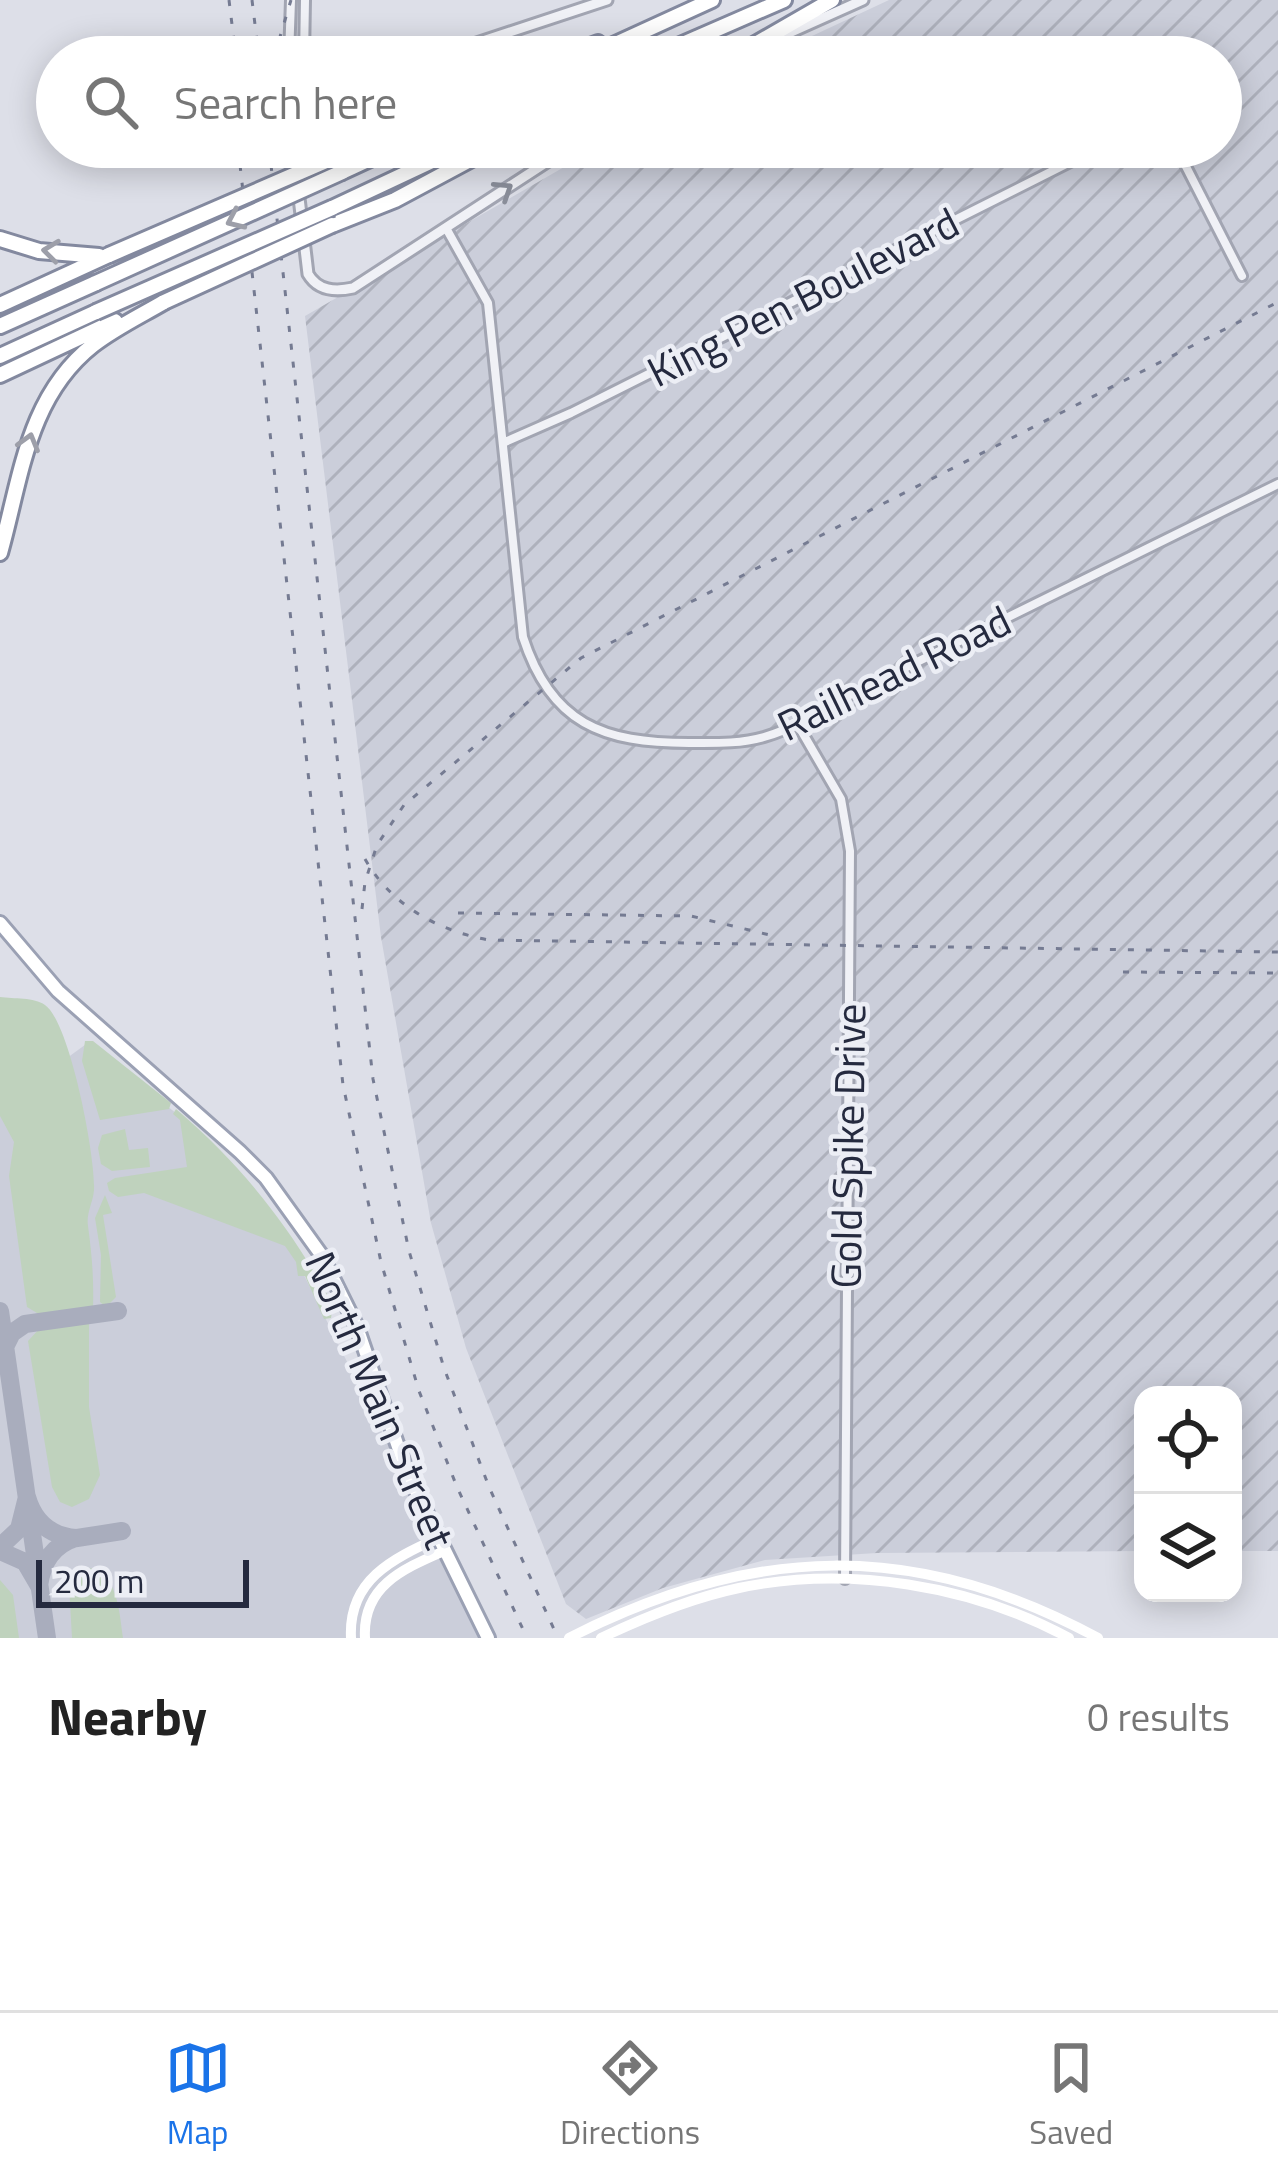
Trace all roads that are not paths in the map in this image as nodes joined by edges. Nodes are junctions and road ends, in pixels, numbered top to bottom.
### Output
1 (291, 0) edge
2 (305, 0) edge
3 (607, 0) edge
4 (712, 0) edge
5 (784, 0) edge
6 (832, 0) edge
7 (863, 0) edge
8 (638, 33) junction
9 (290, 36) edge
10 (304, 36) edge
11 (498, 36) edge
12 (628, 36) edge
13 (632, 36) edge
14 (701, 36) edge
15 (770, 36) edge
16 (782, 36) edge
17 (294, 168) edge
18 (311, 168) edge
19 (351, 168) edge
20 (417, 168) edge
21 (455, 168) edge
22 (537, 168) edge
23 (1058, 168) edge
24 (1188, 168) edge
25 (446, 227) junction
26 (0, 239) edge
27 (106, 256) junction
28 (1243, 276) dead end
29 (0, 305) edge
30 (0, 326) edge
31 (88, 341) junction
32 (0, 356) edge
33 (0, 375) edge
34 (504, 442) junction
35 (1278, 484) edge
36 (0, 554) edge
37 (798, 725) junction
38 (0, 923) edge
39 (441, 1545) junction
40 (845, 1572) junction
41 (1088, 1636) edge
42 (351, 1638) edge
43 (365, 1638) edge
44 (488, 1638) edge
45 (569, 1638) edge
46 (601, 1638) edge
47 (1069, 1638) edge

1 - 9 street
2 - 10 street
3 - 11 street
4 - 8 highway
5 - 14 highway
6 - 15 highway
7 - 16 street
8 - 12 highway
8 - 13 highway
17 - 25 street
18 - 27 highway, bridge
19 -> 30 highway, bridge
20 - 32 highway, bridge
21 - 31 highway, bridge
25 -> 22 street
23 - 34 street, King Pen Boulevard
24 - 28 street
25 - 34 street, Railhead Road
27 -> 26 highway
27 - 29 highway
31 - 33 highway
36 -> 31 highway
34 - 37 street, Railhead Road
35 - 37 street, Railhead Road
37 - 40 street, Gold Spike Drive
38 - 39 main road, North Main Street
39 - 42 main road
39 - 43 main road
39 - 44 main road, North Main Street
40 - 41 main road
40 - 45 main road
40 - 46 main road
40 - 47 main road

